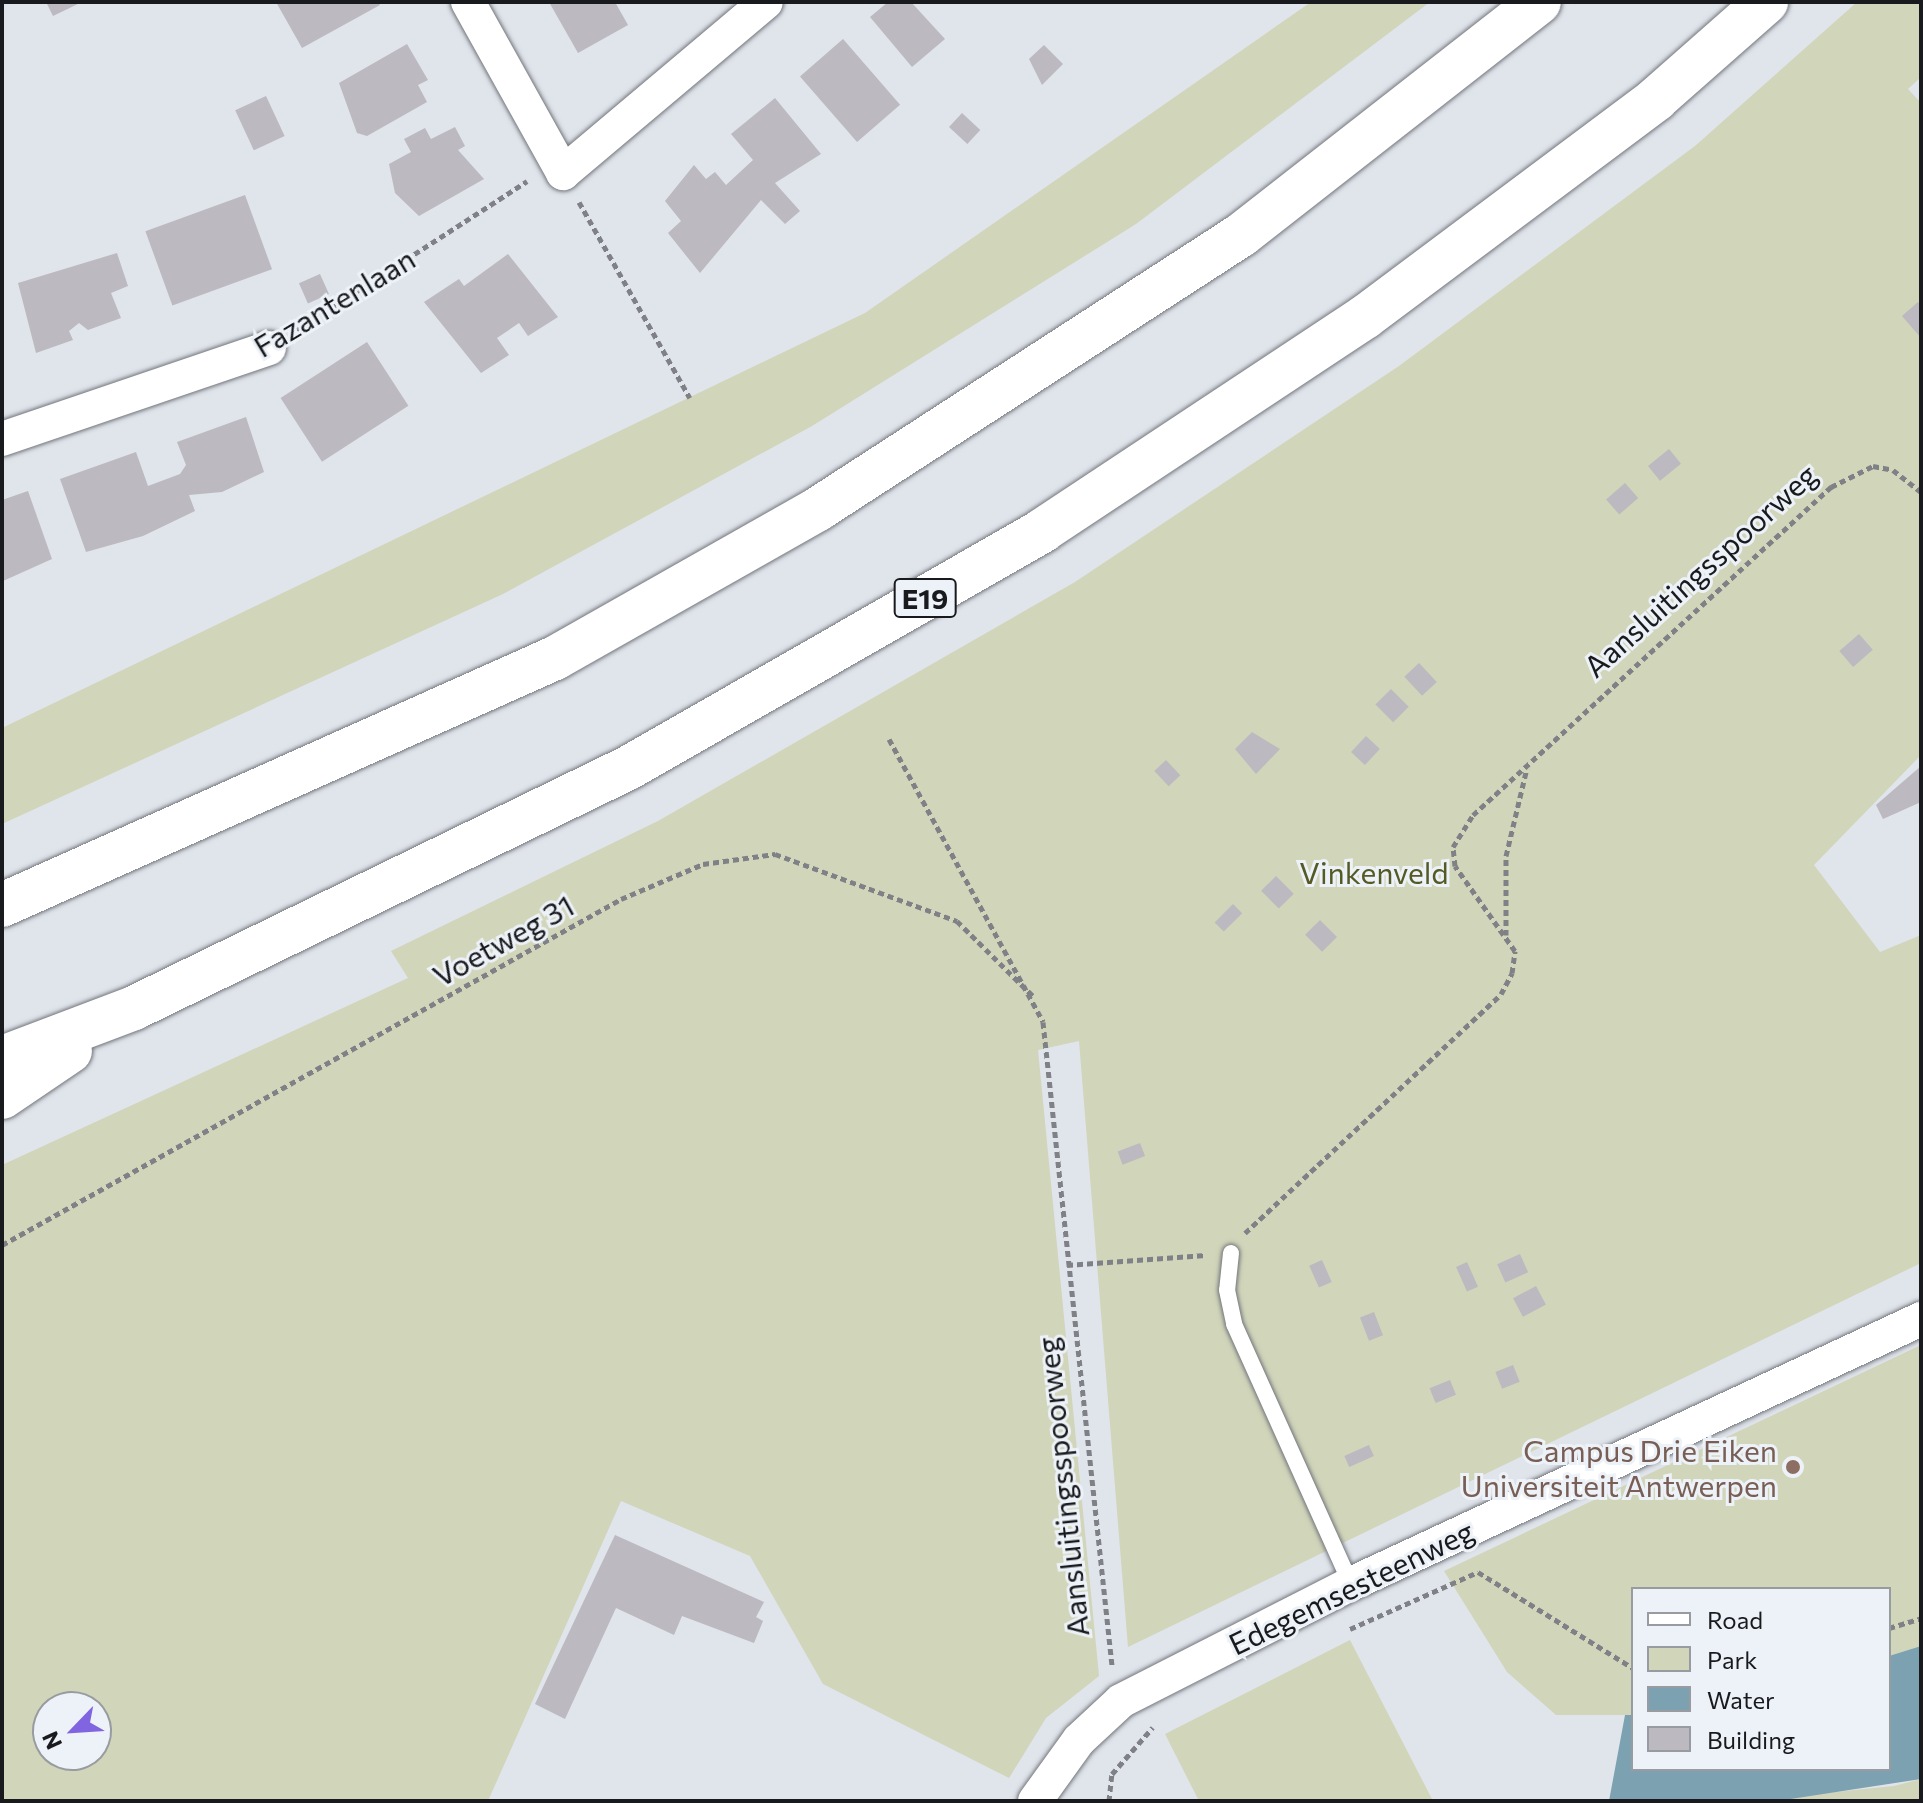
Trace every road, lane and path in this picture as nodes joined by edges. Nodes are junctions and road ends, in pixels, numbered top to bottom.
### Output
1 (468, 2) edge
2 (766, 2) edge
3 (1539, 2) edge
4 (1766, 2) edge
5 (563, 173) junction
6 (269, 348) joint
7 (690, 398) dead end
8 (2, 439) edge
9 (1921, 492) edge
10 (889, 739) dead end
11 (1529, 763) junction
12 (2, 905) edge
13 (1506, 936) junction
14 (1033, 996) junction
15 (134, 1008) junction
16 (2, 1058) edge
17 (2, 1097) edge
18 (2, 1245) edge
19 (1231, 1253) junction
20 (1067, 1265) junction
21 (1921, 1319) edge
22 (1351, 1584) junction
23 (1921, 1618) edge
24 (1891, 1627) edge
25 (1342, 1633) dead end
26 (1631, 1667) edge
27 (1121, 1701) junction
28 (1161, 1718) dead end
29 (1035, 1801) edge
30 (1109, 1801) edge

1 - 5 street
2 - 5 street
3 - 12 highway
4 - 15 highway, E19
5 - 6 path, Fazantenlaan
5 - 7 path
6 - 8 street, Fazantenlaan
9 - 11 path, Aansluitingsspoorweg
10 - 14 path, Aansluitingsspoorweg
11 - 13 path
11 - 13 path, Aansluitingsspoorweg
13 - 19 path
14 - 18 path, Voetweg 31
14 - 20 path, Aansluitingsspoorweg
15 - 16 highway, E19
15 - 17 highway
19 - 20 path
19 - 22 lane
20 - 27 path, Aansluitingsspoorweg
21 - 22 street, Edegemsesteenweg
22 - 27 street, Edegemsesteenweg
23 - 24 path
25 - 26 path
27 - 29 street, Edegemsesteenweg
28 - 30 path

